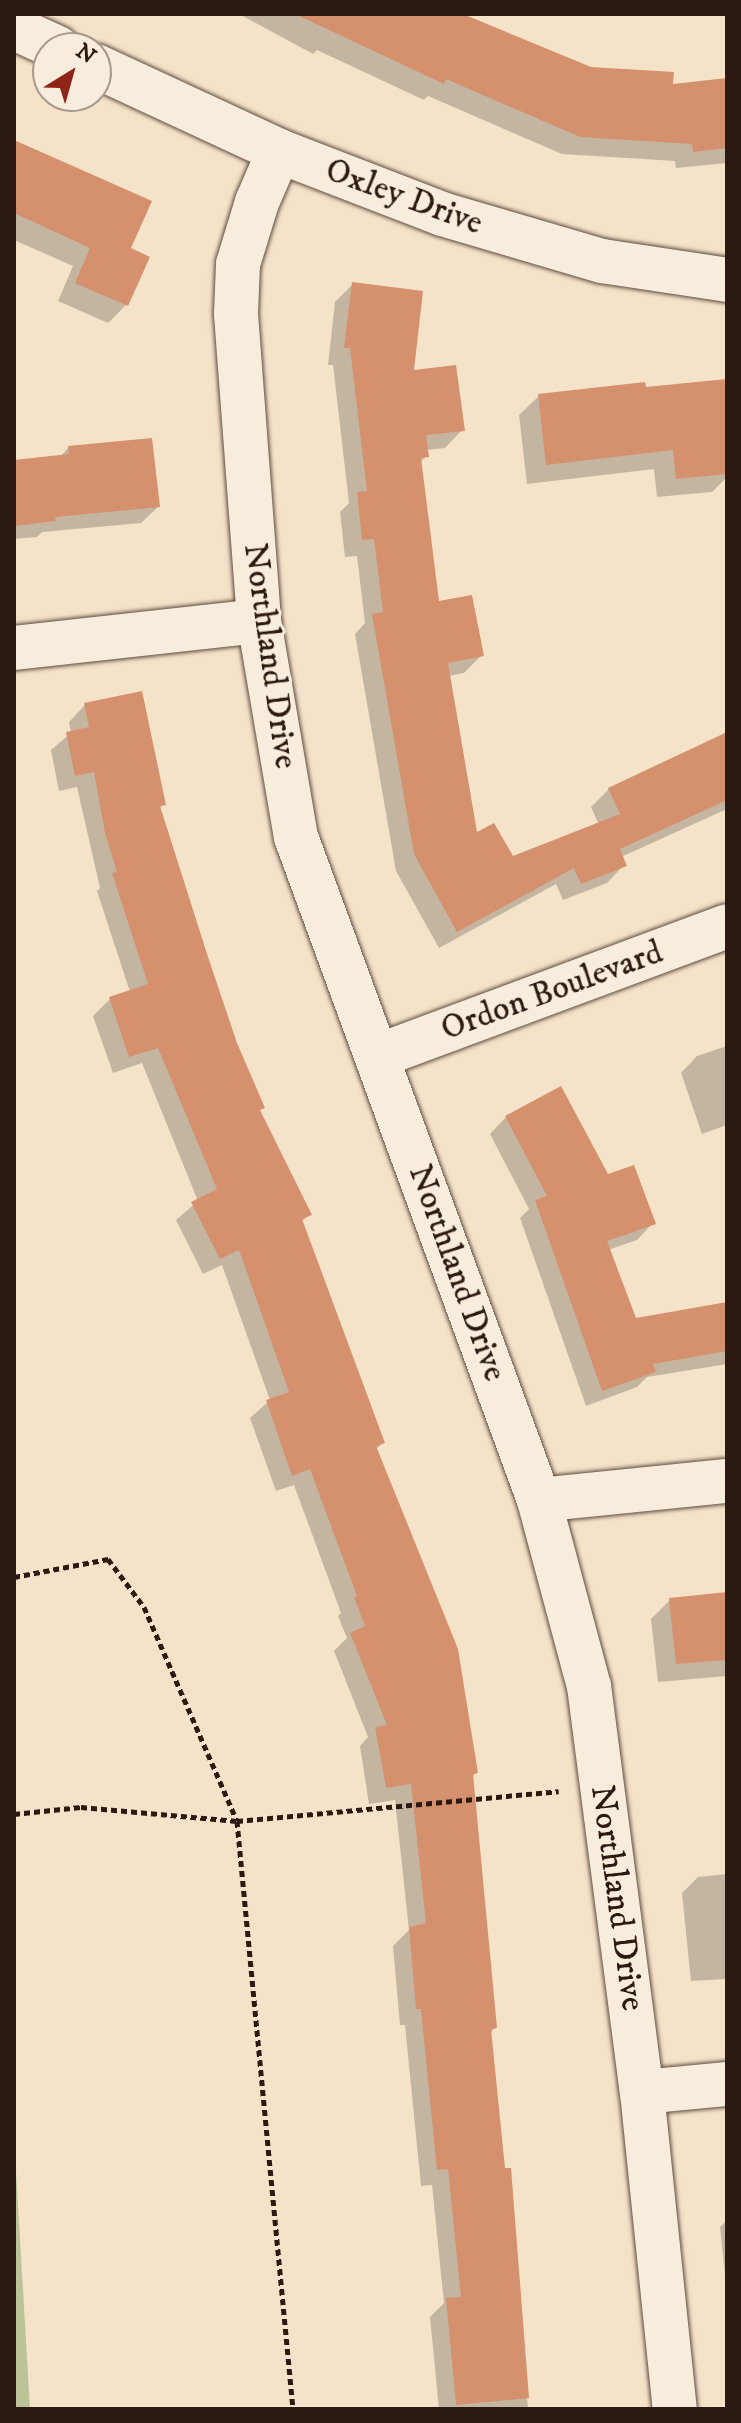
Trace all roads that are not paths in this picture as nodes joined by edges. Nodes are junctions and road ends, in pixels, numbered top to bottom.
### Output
1 (112, 73) edge
2 (279, 151) junction
3 (727, 280) edge
4 (259, 621) junction
5 (14, 648) edge
6 (727, 926) edge
7 (378, 1056) junction
8 (727, 1481) edge
9 (539, 1500) junction
10 (727, 2084) edge
11 (642, 2092) junction
12 (675, 2409) edge

1 - 2 street, Oxley Drive
2 - 3 street, Oxley Drive
2 - 4 street, Northland Drive
4 - 5 street
4 - 7 street, Northland Drive
6 - 7 street, Ordon Boulevard
7 - 9 street, Northland Drive
8 - 9 street
9 - 11 street, Northland Drive
10 - 11 street
11 - 12 street, Northland Drive

